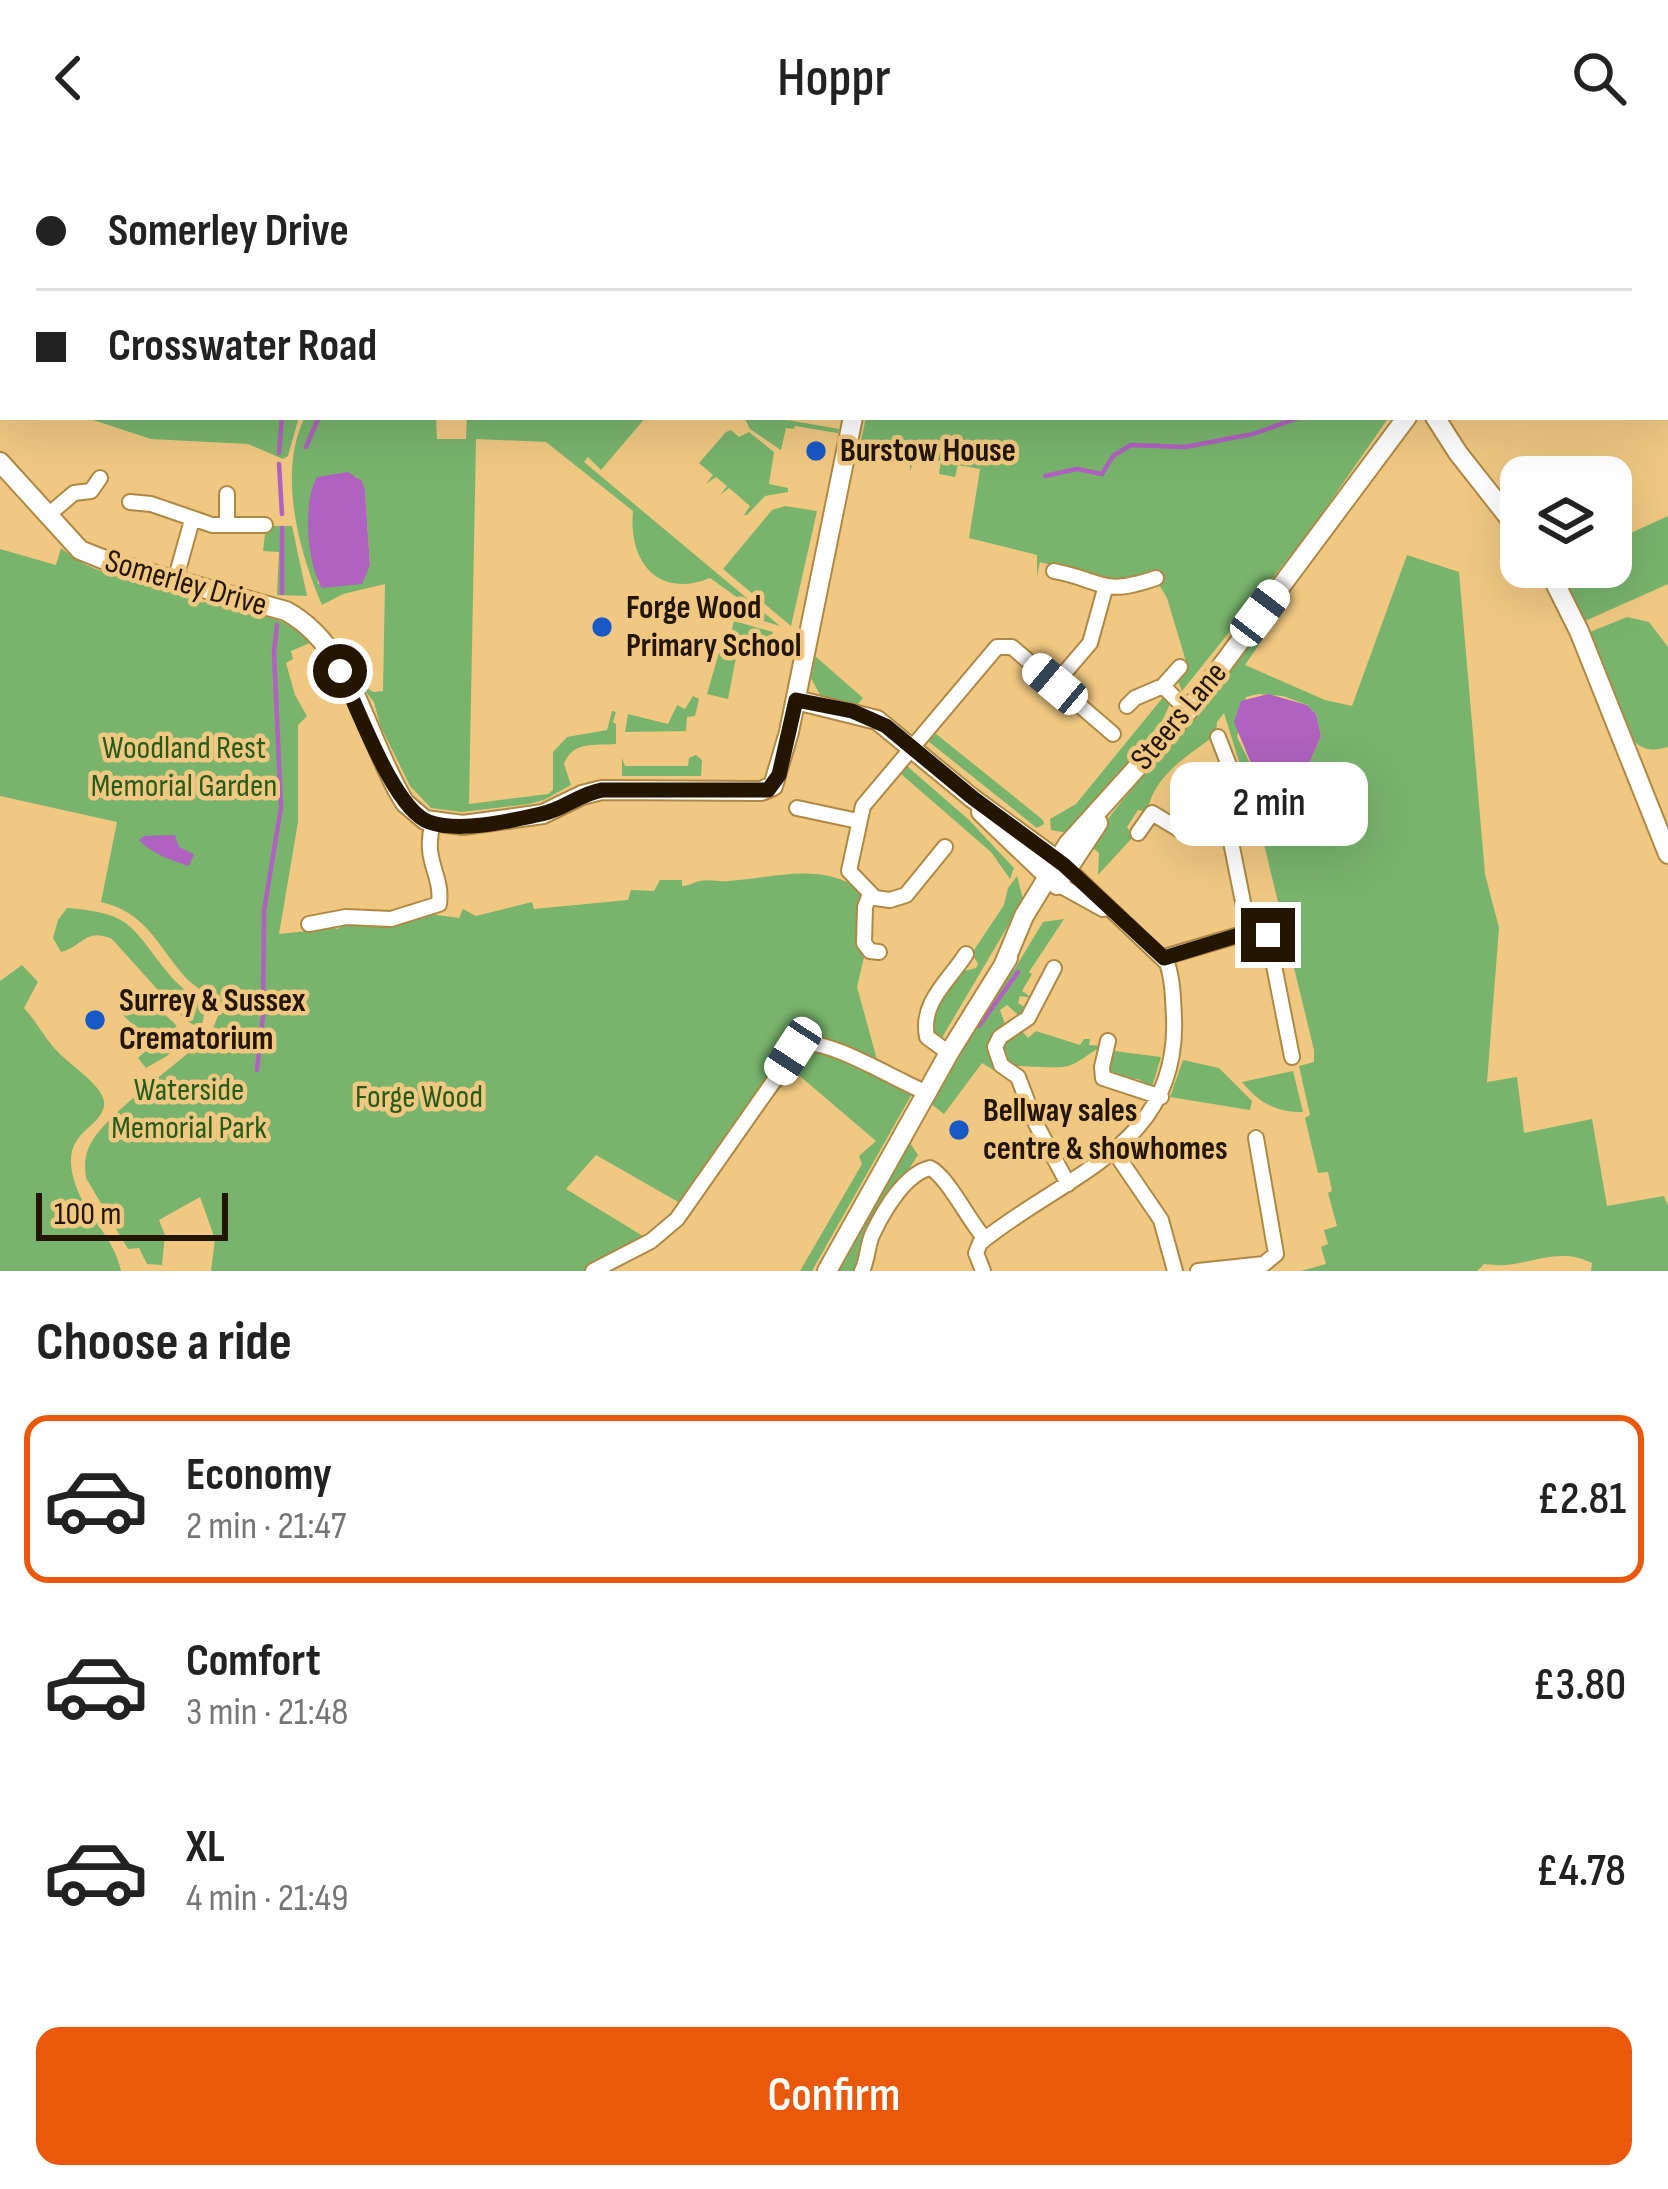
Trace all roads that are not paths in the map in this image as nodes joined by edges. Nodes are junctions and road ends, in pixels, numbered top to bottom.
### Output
1 (852, 420) edge
2 (1405, 420) edge
3 (1428, 420) edge
4 (1435, 420) edge
5 (1449, 420) edge
6 (1374, 461) junction
7 (0, 462) edge
8 (100, 478) dead end
9 (1483, 482) junction
10 (227, 494) dead end
11 (130, 502) dead end
12 (1500, 505) edge
13 (48, 515) junction
14 (192, 520) junction
15 (226, 524) junction
16 (265, 525) dead end
17 (1054, 571) dead end
18 (1156, 578) dead end
19 (175, 580) junction
20 (1558, 588) edge
21 (1105, 589) junction
22 (1180, 667) dead end
23 (1055, 684) junction
24 (1163, 686) junction
25 (796, 700) junction
26 (1127, 706) dead end
27 (1188, 711) junction
28 (1113, 734) dead end
29 (1218, 736) dead end
30 (911, 747) junction
31 (797, 808) dead end
32 (858, 821) junction
33 (433, 824) junction
34 (1229, 832) junction
35 (1138, 833) dead end
36 (945, 847) dead end
37 (1668, 854) edge
38 (1058, 872) junction
39 (870, 894) junction
40 (309, 924) dead end
41 (1249, 932) junction
42 (879, 952) dead end
43 (966, 954) dead end
44 (1164, 958) junction
45 (1054, 968) dead end
46 (1108, 1041) dead end
47 (950, 1053) junction
48 (1292, 1057) dead end
49 (928, 1093) junction
50 (1161, 1097) junction
51 (1256, 1138) dead end
52 (1114, 1151) junction
53 (1068, 1184) junction
54 (985, 1239) junction
55 (593, 1271) edge
56 (827, 1271) edge
57 (862, 1271) edge
58 (983, 1271) edge
59 (1175, 1271) edge
60 (1198, 1271) edge

1 - 25 street
2 - 6 street, Steers Lane
3 - 6 street
4 - 9 street
5 - 9 street
6 - 27 street, Steers Lane
7 - 13 street, Somerley Drive
8 - 13 street
9 - 12 street
10 - 15 street
11 - 14 street
13 - 19 street, Somerley Drive
14 - 15 street
14 - 19 street
15 - 16 street
17 - 21 street
18 - 21 street
19 - 33 street, Somerley Drive
20 - 37 street
21 - 23 street
22 - 24 street
23 - 28 street
23 - 30 street
24 - 26 street
24 - 27 street
25 - 30 street
25 - 33 street
27 - 38 street, Steers Lane
29 - 34 street
30 - 32 street
30 - 38 street
31 - 32 street
32 - 39 street
33 - 40 street
34 - 35 street
34 - 41 street
36 - 39 street
38 - 44 street
38 - 47 street, Steers Lane
39 - 42 street
41 - 44 street
41 - 48 street
43 - 47 street
44 - 50 street
45 - 53 street
46 - 50 street
47 - 49 street, Steers Lane
49 - 55 street
49 - 56 street, Steers Lane
50 - 52 street
51 - 60 street
52 - 53 street
52 - 59 street
53 - 54 street
54 - 57 street
54 - 58 street

